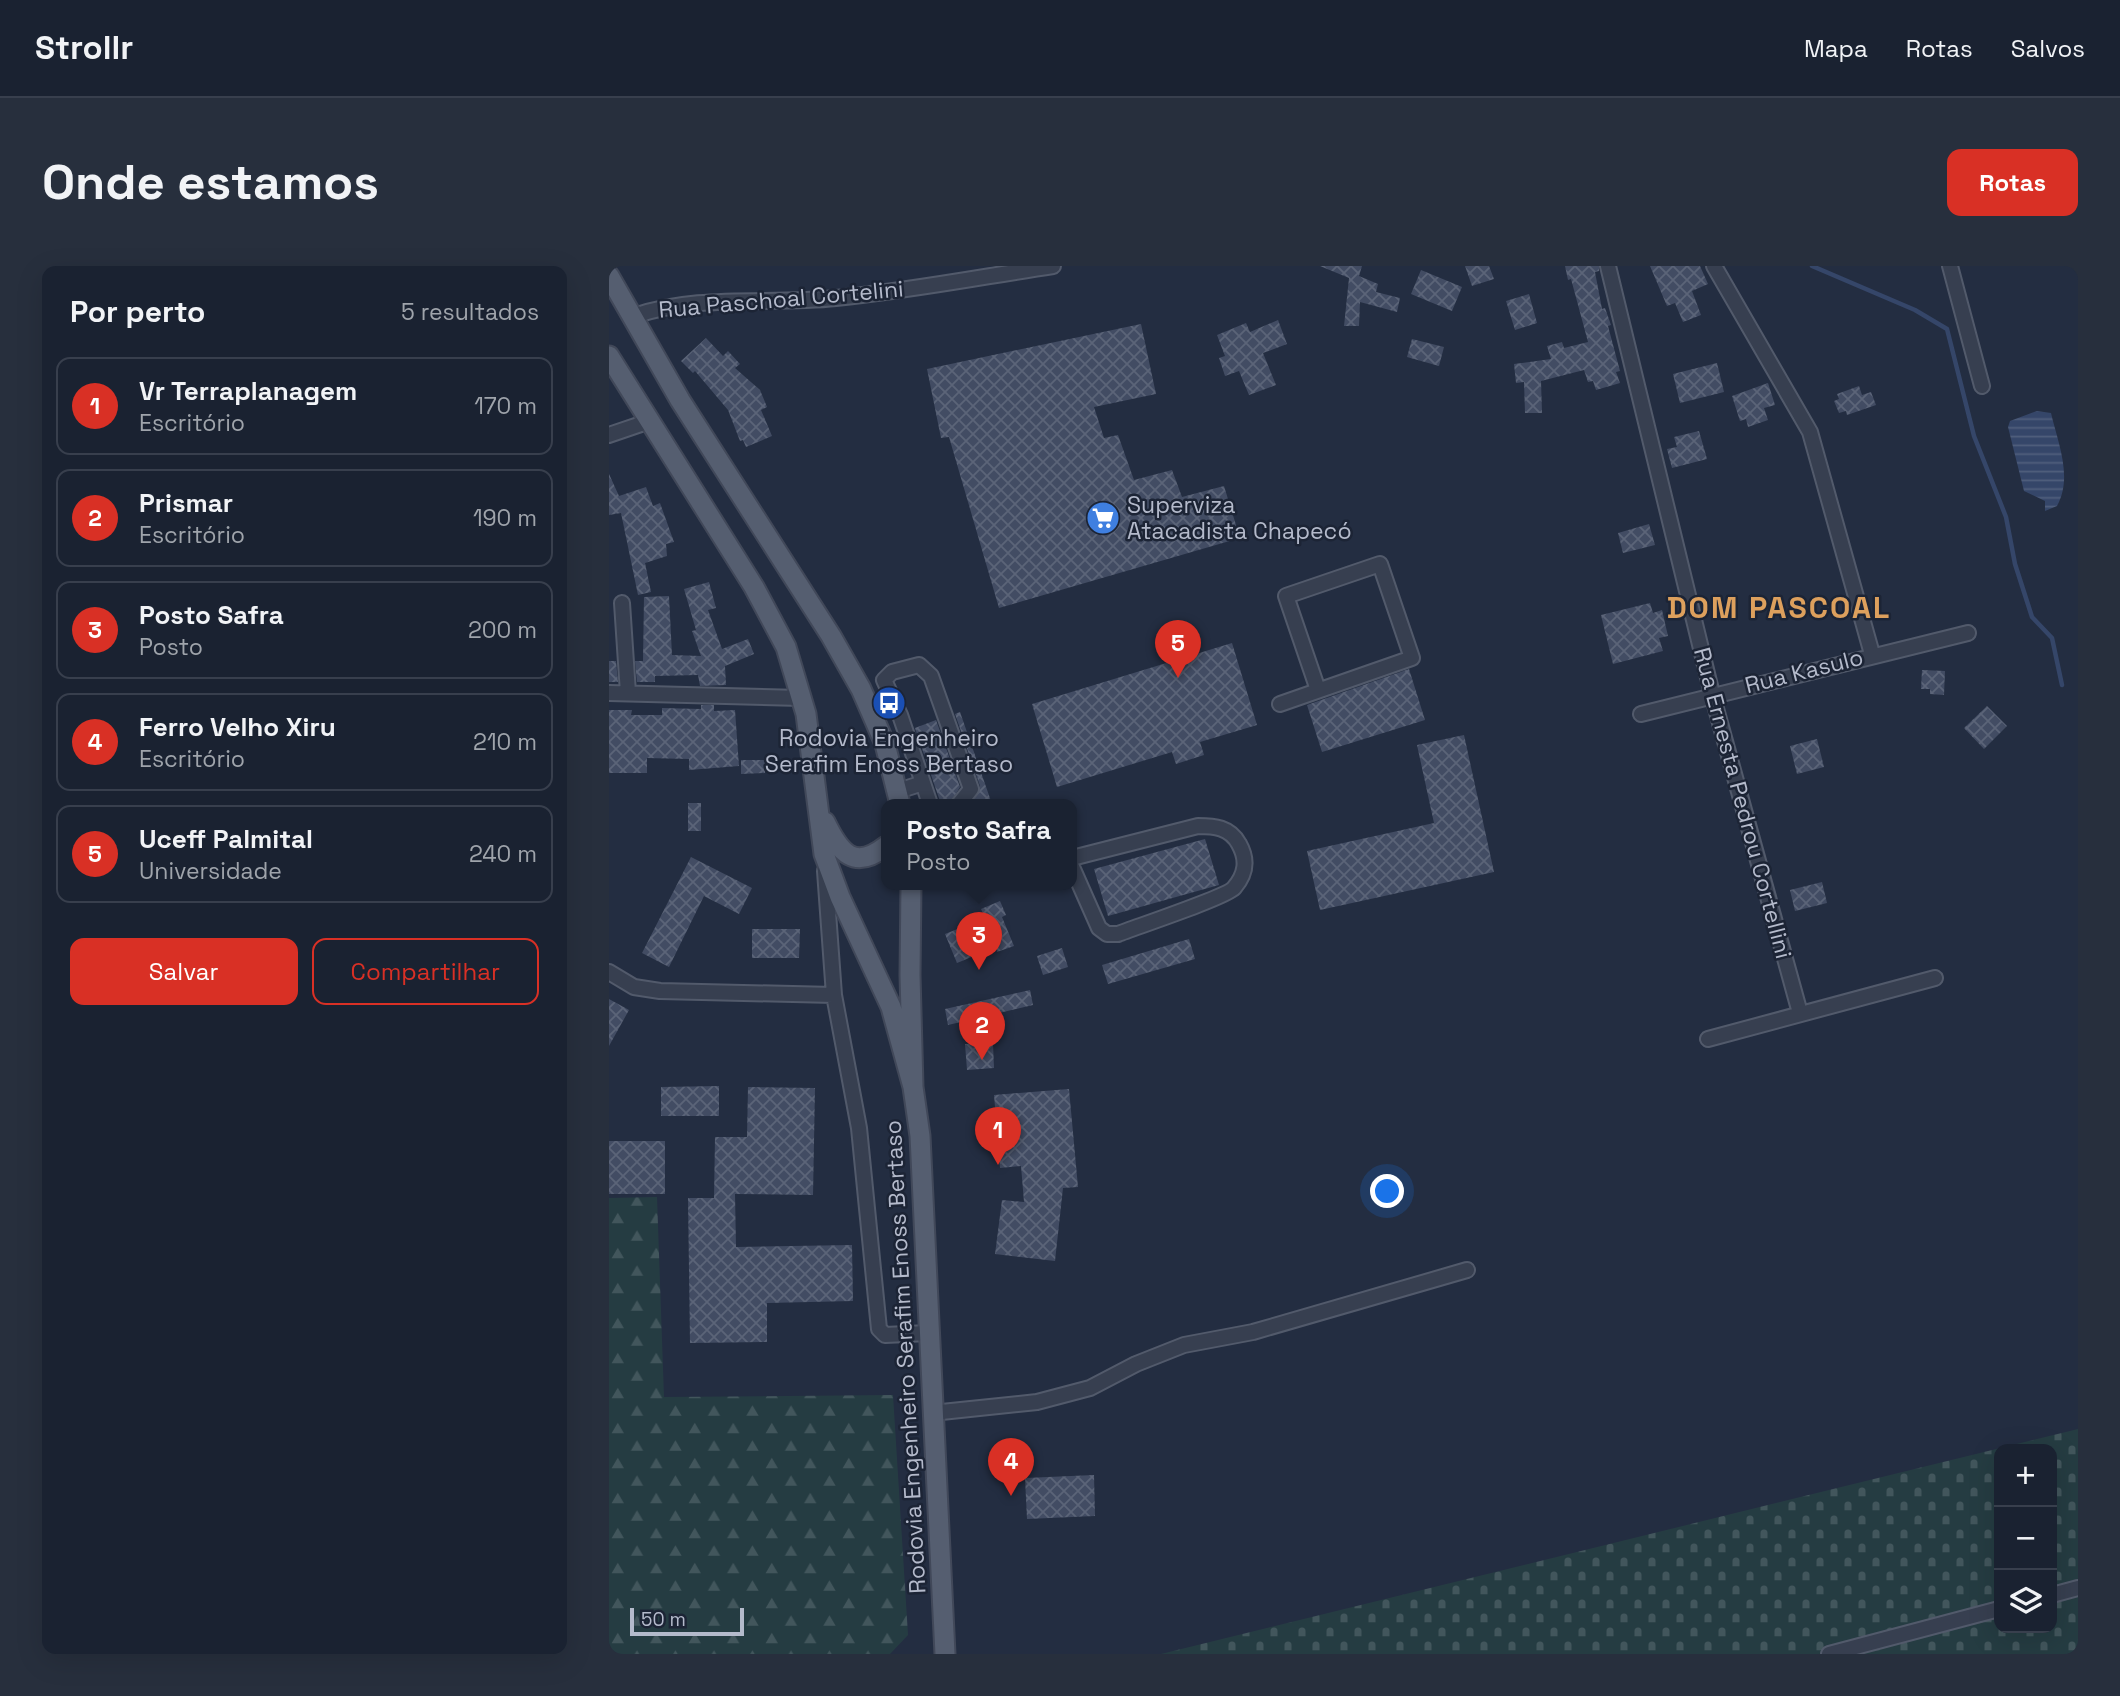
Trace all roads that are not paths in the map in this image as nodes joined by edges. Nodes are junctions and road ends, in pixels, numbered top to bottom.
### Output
1 (1053, 266) edge
2 (1608, 266) edge
3 (1714, 266) edge
4 (1950, 266) edge
5 (609, 276) edge
6 (634, 316) junction
7 (609, 356) edge
8 (1982, 386) dead end
9 (650, 421) junction
10 (609, 435) edge
11 (622, 603) dead end
12 (1968, 633) dead end
13 (1872, 654) junction
14 (1318, 690) junction
15 (609, 693) edge
16 (628, 693) junction
17 (1712, 694) junction
18 (801, 698) junction
19 (1280, 704) dead end
20 (1641, 714) dead end
21 (923, 783) junction
22 (899, 798) edge
23 (928, 799) edge
24 (963, 799) edge
25 (820, 811) junction
26 (881, 849) edge
27 (824, 854) junction
28 (1077, 857) edge
29 (1077, 878) edge
30 (911, 890) edge
31 (609, 972) edge
32 (1935, 978) dead end
33 (834, 995) junction
34 (1800, 1013) junction
35 (1708, 1039) dead end
36 (913, 1087) junction
37 (1467, 1270) dead end
38 (928, 1333) junction
39 (932, 1413) junction
40 (2078, 1588) edge
41 (2057, 1594) edge
42 (1994, 1610) edge
43 (944, 1624) junction
44 (937, 1654) edge
45 (945, 1654) edge
46 (1829, 1654) edge

1 - 6 street, Rua Paschoal Cortelini
2 - 17 street, Rua Ernesta Pedrou Cortellini
3 - 13 street
4 - 8 street
5 - 6 main road
6 - 22 main road
7 - 9 main road, Rodovia Engenheiro Serafim Enoss Bertaso
9 - 10 street
9 - 18 main road, Rodovia Engenheiro Serafim Enoss Bertaso
11 - 16 street
12 - 13 street, Rua Kasulo
13 - 17 street, Rua Kasulo
14 - 14 street
14 - 19 street
15 - 16 street
16 - 18 street
17 - 20 street, Rua Kasulo
17 - 34 street, Rua Ernesta Pedrou Cortellini
18 - 25 main road, Rodovia Engenheiro Serafim Enoss Bertaso
21 - 22 street
21 - 23 street
21 - 24 street
25 - 26 main road
25 - 27 main road, Rodovia Engenheiro Serafim Enoss Bertaso
27 - 33 street
27 - 36 main road, Rodovia Engenheiro Serafim Enoss Bertaso
28 - 29 street
30 - 36 main road, Rodovia Engenheiro Serafim Enoss Bertaso
31 - 33 street
32 - 34 street
33 - 38 street
34 - 35 street
36 - 38 main road, Rodovia Engenheiro Serafim Enoss Bertaso
37 - 39 street
38 - 39 main road, Rodovia Engenheiro Serafim Enoss Bertaso
39 - 43 main road, Rodovia Engenheiro Serafim Enoss Bertaso
40 - 41 street
42 - 46 street
43 - 44 main road, Rodovia Engenheiro Serafim Enoss Bertaso
43 - 45 main road, Rodovia Engenheiro Serafim Enoss Bertaso

